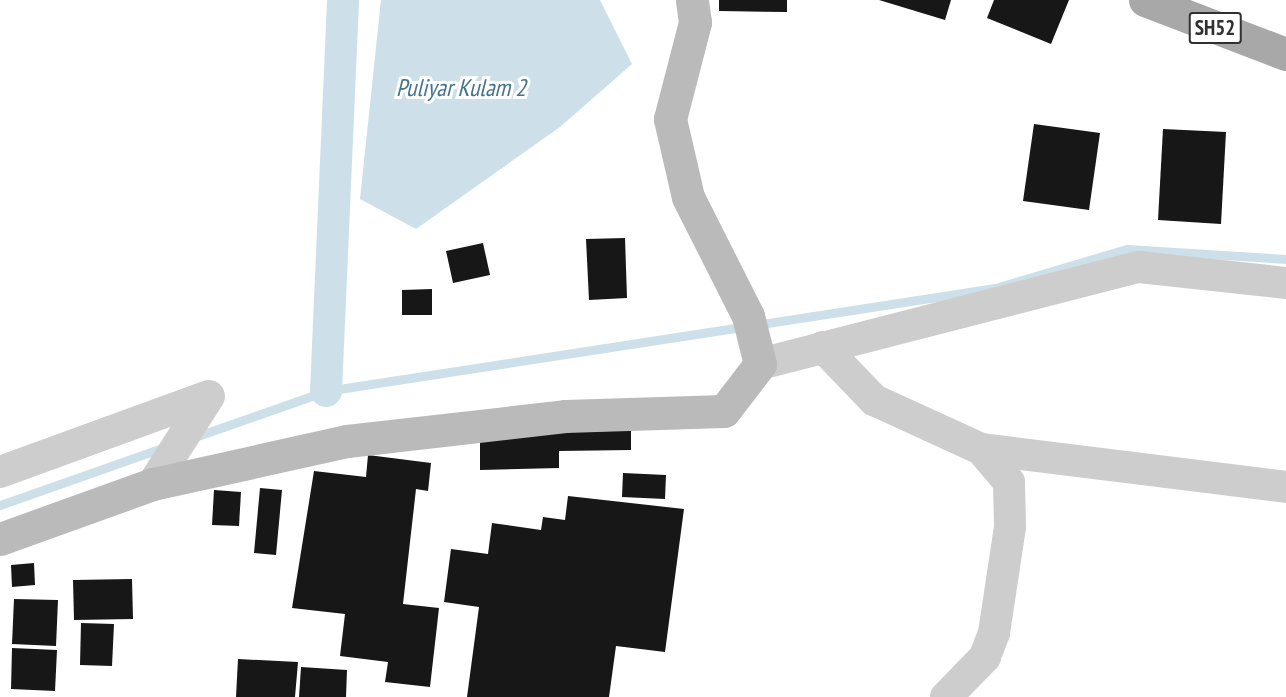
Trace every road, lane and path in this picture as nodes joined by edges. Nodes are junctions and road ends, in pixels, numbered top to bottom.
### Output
1 (692, 0) edge
2 (1145, 0) edge
3 (1286, 54) edge
4 (1286, 284) edge
5 (823, 347) junction
6 (760, 364) junction
7 (981, 449) junction
8 (0, 472) edge
9 (153, 484) junction
10 (1286, 487) edge
11 (0, 539) edge
12 (946, 697) edge

1 - 6 street
2 - 3 main road, SH52
4 - 5 street
5 - 6 street
5 - 7 street
6 - 9 street
7 - 10 street
7 - 12 street
8 - 9 street
9 - 11 street

